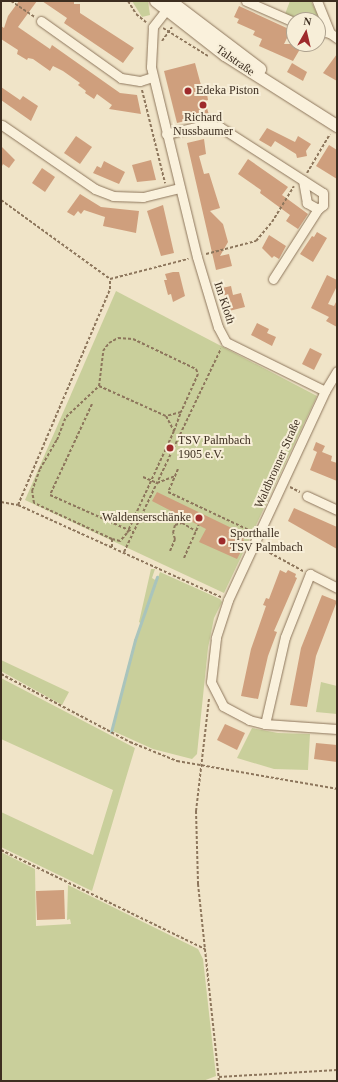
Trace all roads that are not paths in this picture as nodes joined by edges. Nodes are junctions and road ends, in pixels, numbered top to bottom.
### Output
1 (156, 1) edge
2 (246, 1) edge
3 (317, 1) edge
4 (171, 4) edge
5 (286, 18) edge
6 (41, 21) road end
7 (333, 35) edge
8 (152, 77) junction
9 (318, 113) junction
10 (2, 125) dead end
11 (333, 130) edge
12 (166, 134) junction
13 (301, 179) junction
14 (180, 188) junction
15 (318, 209) junction
16 (273, 279) dead end
17 (337, 372) edge
18 (325, 391) junction
19 (307, 496) road end
20 (337, 510) edge
21 (337, 588) edge
22 (265, 724) junction
23 (337, 729) edge

1 - 4 main road, Talstraße
2 - 5 street
3 - 7 street
4 - 8 street, Im Kloth
4 - 9 main road, Talstraße
4 - 9 main road, Talstraße
6 - 8 street
8 - 12 street, Im Kloth
9 - 11 main road, Talstraße
10 - 14 street
12 - 13 street
12 - 14 street, Im Kloth
13 - 15 street
13 - 15 street
14 - 18 street, Im Kloth
15 - 16 street
17 - 18 street, Waldbronner Straße
18 - 22 street, Waldbronner Straße
19 - 20 street
21 - 22 street
22 - 23 street

